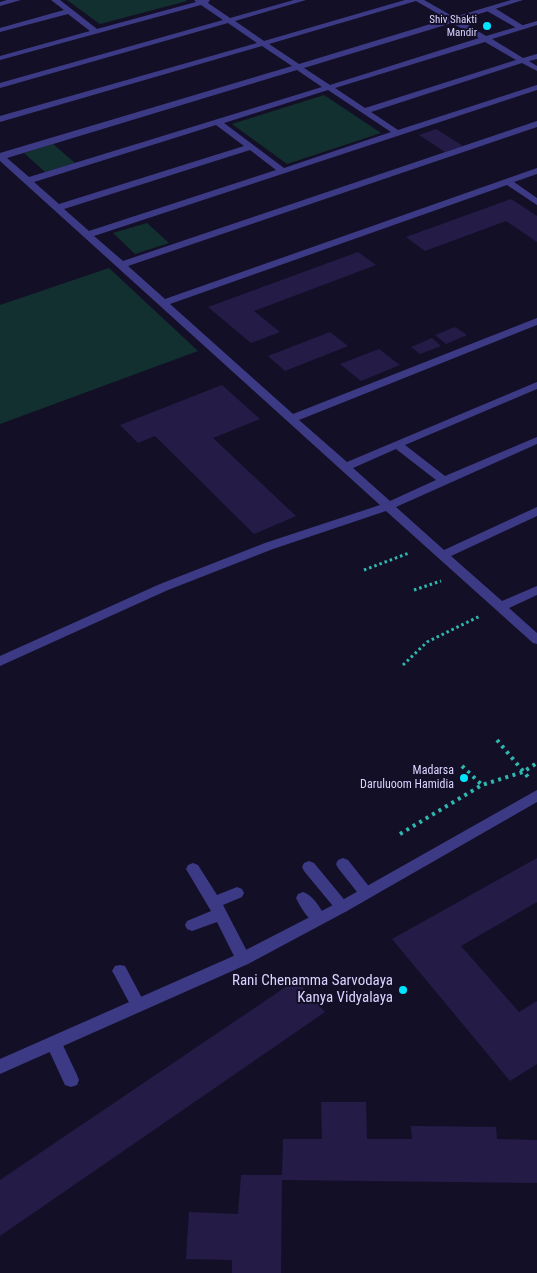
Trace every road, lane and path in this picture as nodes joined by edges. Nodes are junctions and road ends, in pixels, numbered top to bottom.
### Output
1 (17, 0) edge
2 (55, 0) edge
3 (302, 0) edge
4 (413, 0) edge
5 (419, 0) edge
6 (519, 0) edge
7 (203, 1) edge
8 (0, 4) edge
9 (490, 9) junction
10 (70, 12) junction
11 (453, 20) junction
12 (229, 21) junction
13 (537, 24) edge
14 (523, 28) junction
15 (0, 30) edge
16 (95, 31) junction
17 (486, 39) junction
18 (263, 43) junction
19 (537, 56) edge
20 (0, 58) edge
21 (522, 60) junction
22 (298, 67) junction
23 (537, 69) edge
24 (0, 86) edge
25 (537, 87) edge
26 (329, 88) junction
27 (364, 111) junction
28 (0, 120) edge
29 (217, 122) junction
30 (537, 124) edge
31 (397, 133) junction
32 (251, 147) junction
33 (0, 156) edge
34 (284, 170) junction
35 (537, 171) edge
36 (27, 181) junction
37 (507, 181) junction
38 (537, 202) edge
39 (58, 208) junction
40 (88, 235) junction
41 (121, 265) junction
42 (163, 303) junction
43 (537, 321) edge
44 (537, 385) edge
45 (292, 419) junction
46 (537, 440) edge
47 (398, 445) junction
48 (345, 467) junction
49 (444, 481) junction
50 (388, 506) junction
51 (537, 511) edge
52 (431, 545) junction
53 (443, 555) junction
54 (364, 570) dead end
55 (537, 590) edge
56 (501, 607) junction
57 (537, 640) edge
58 (0, 662) edge
59 (403, 665) dead end
60 (497, 740) dead end
61 (537, 763) edge
62 (462, 766) dead end
63 (523, 772) junction
64 (482, 785) junction
65 (535, 788) edge
66 (400, 834) dead end
67 (343, 864) dead end
68 (309, 867) dead end
69 (193, 870) dead end
70 (237, 893) dead end
71 (366, 894) junction
72 (303, 898) dead end
73 (342, 907) junction
74 (218, 908) junction
75 (319, 919) junction
76 (192, 925) dead end
77 (243, 959) junction
78 (120, 971) dead end
79 (138, 1005) junction
80 (54, 1044) junction
81 (0, 1067) edge
82 (71, 1080) dead end

1 - 8 street
2 - 10 street
3 - 12 street
4 - 18 street
5 - 11 street
6 - 9 street
7 - 12 street
7 - 16 street
9 - 11 street
9 - 14 street
10 - 15 street
10 - 16 street
11 - 17 street
11 - 22 street
12 - 18 street
12 - 24 street
13 - 14 street
14 - 17 street
16 - 20 street
17 - 21 street
17 - 26 street
18 - 22 street
18 - 28 street
19 - 21 street
21 - 23 street
21 - 27 street
22 - 26 street
22 - 33 street
25 - 31 street
26 - 27 street
26 - 29 street
27 - 31 street
29 - 32 street
29 - 36 street
30 - 41 street
31 - 34 street
32 - 34 street
32 - 39 street
33 - 36 street
34 - 40 street
35 - 37 street
36 - 39 street
37 - 38 street
37 - 42 street
39 - 40 street
40 - 41 street
41 - 42 street
42 - 45 street
43 - 45 street
44 - 47 street
45 - 48 street
46 - 49 street
47 - 48 street
47 - 49 street
48 - 50 street
49 - 50 street
50 - 52 street
50 - 58 street
51 - 53 street
52 - 53 street
52 - 54 path
53 - 56 street
55 - 56 street
56 - 57 street
56 - 59 path
60 - 63 path
61 - 63 path
62 - 64 path
63 - 64 path
63 - 65 path
64 - 66 path
65 - 71 street
67 - 71 street
68 - 73 street
69 - 74 street
70 - 74 street
71 - 73 street
72 - 75 street
73 - 75 street
74 - 76 street
74 - 77 street
75 - 77 street
77 - 79 street
78 - 79 street
79 - 80 street
80 - 81 street
80 - 82 street

